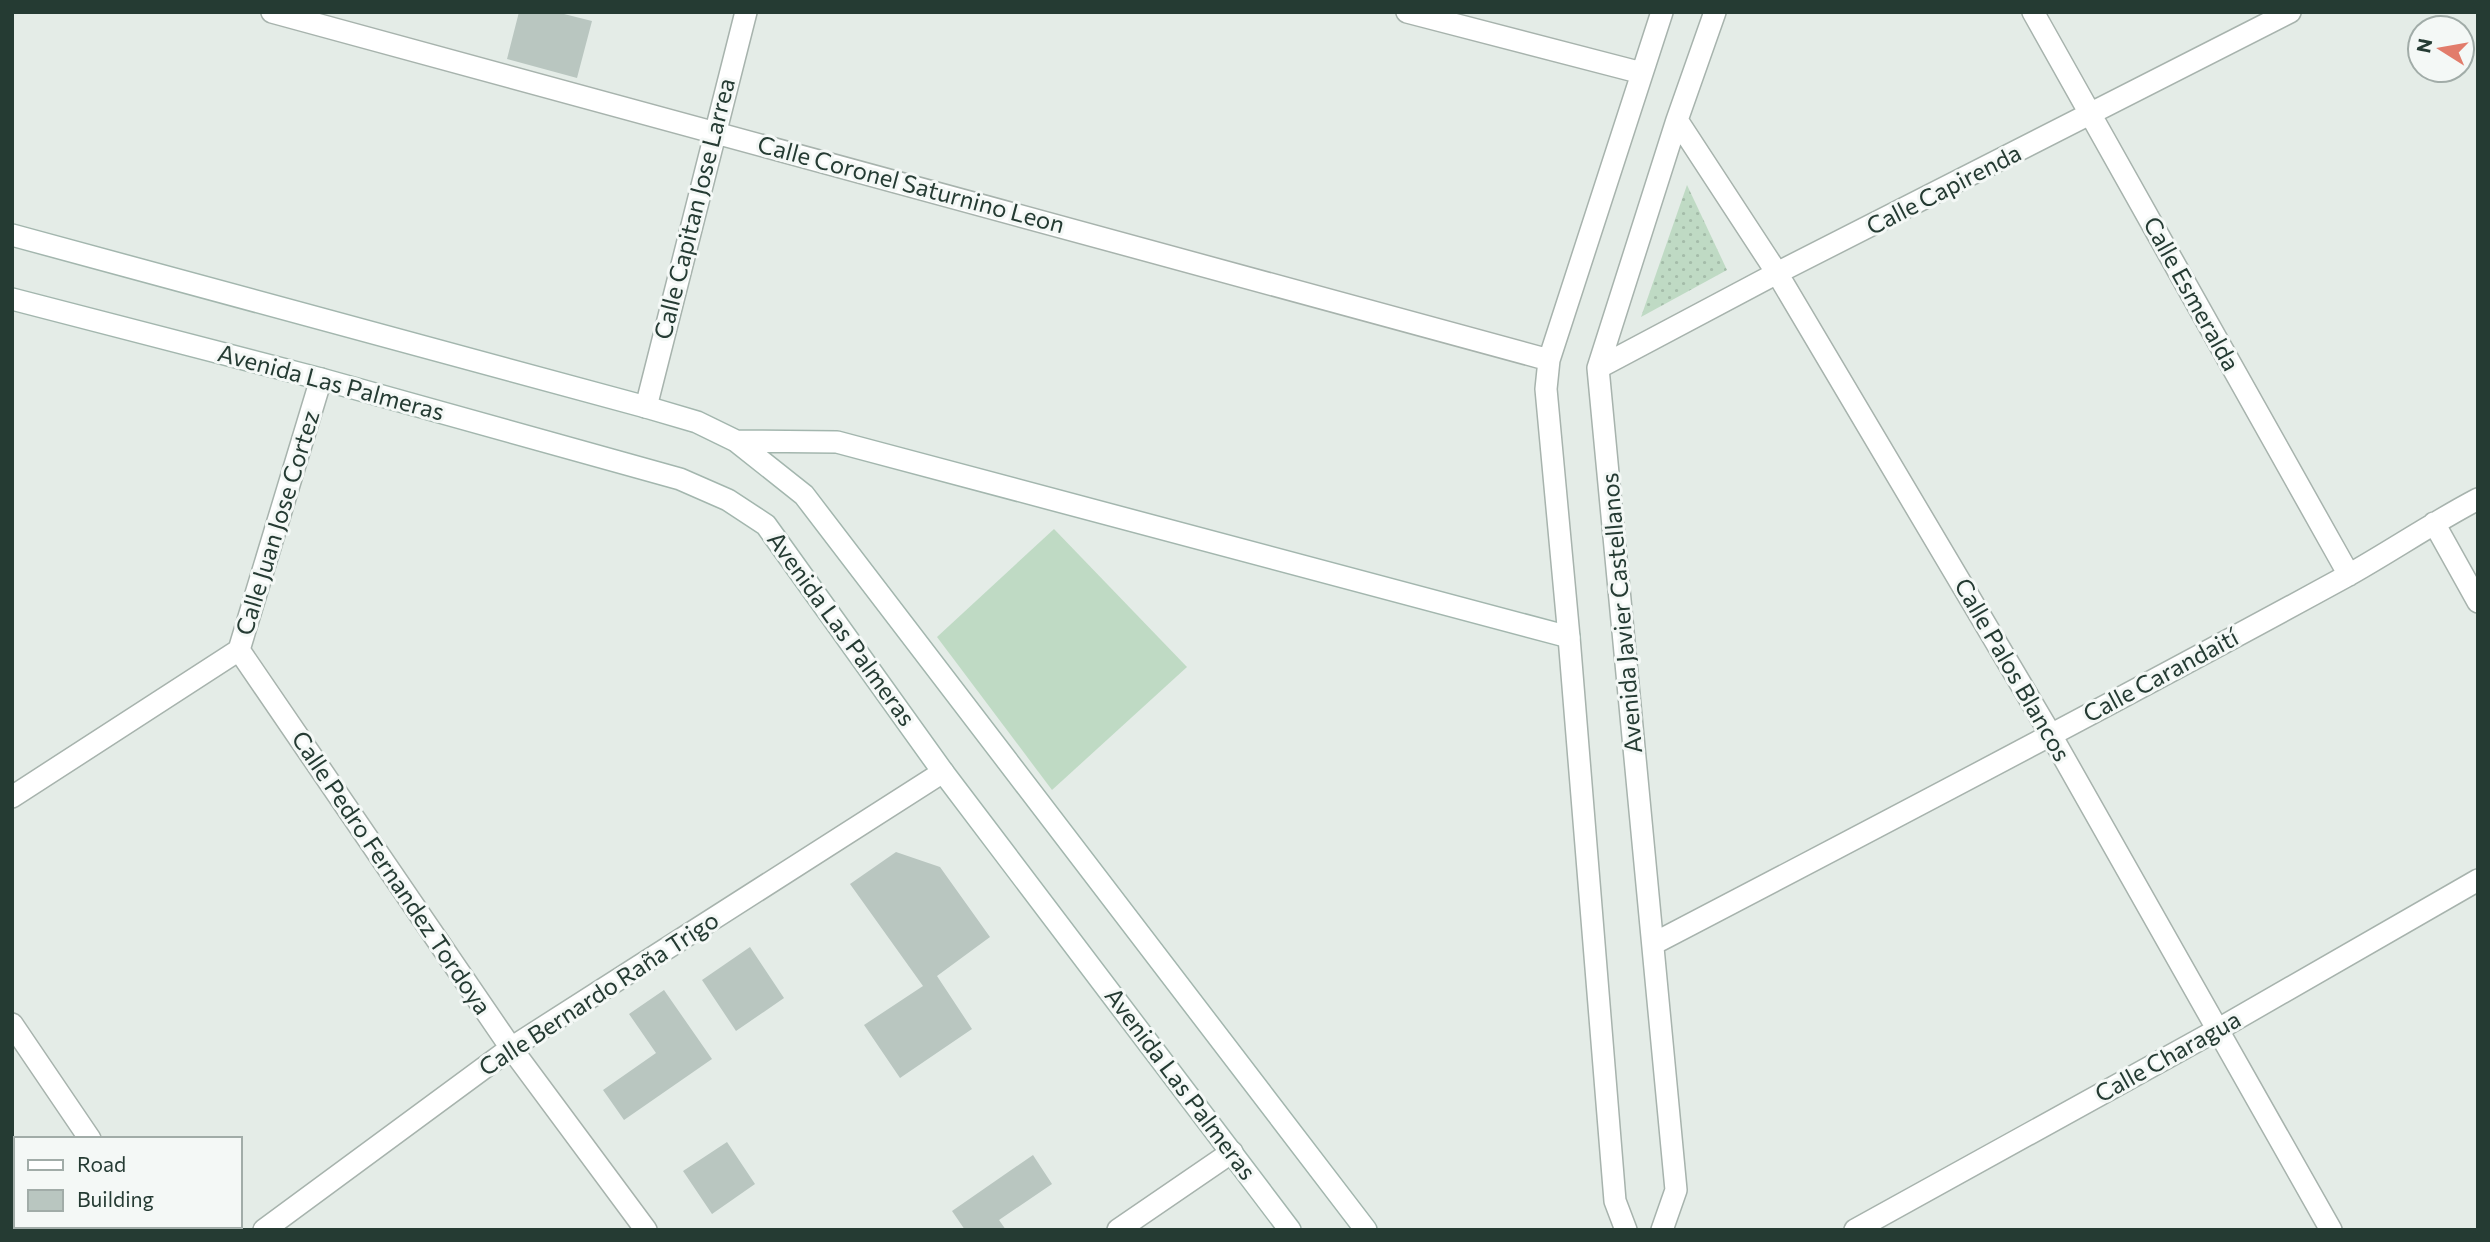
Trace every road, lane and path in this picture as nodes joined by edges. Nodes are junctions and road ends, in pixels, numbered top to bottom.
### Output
1 (272, 12) edge
2 (746, 12) edge
3 (1408, 12) edge
4 (1662, 12) edge
5 (1715, 12) edge
6 (2033, 12) edge
7 (2290, 12) edge
8 (1642, 73) junction
9 (2091, 116) junction
10 (1677, 120) junction
11 (714, 131) junction
12 (12, 235) edge
13 (1777, 273) junction
14 (12, 299) edge
15 (1549, 360) junction
16 (1598, 368) junction
17 (321, 379) junction
18 (646, 407) junction
19 (736, 441) junction
20 (2478, 499) edge
21 (2434, 523) junction
22 (2349, 575) junction
23 (2478, 602) edge
24 (1569, 637) junction
25 (239, 650) junction
26 (2051, 735) junction
27 (943, 772) junction
28 (12, 797) edge
29 (2478, 880) edge
30 (1653, 944) junction
31 (12, 1024) edge
32 (2217, 1030) junction
33 (511, 1048) junction
34 (89, 1137) edge
35 (1232, 1152) junction
36 (264, 1230) edge
37 (646, 1230) edge
38 (1118, 1230) edge
39 (1290, 1230) edge
40 (1366, 1230) edge
41 (1626, 1230) edge
42 (1662, 1230) edge
43 (1855, 1230) edge
44 (2330, 1230) edge

1 - 11 street, Calle Coronel Saturnino Leon
2 - 11 street, Calle Capitan Jose Larrea
3 - 8 street
4 - 8 street
5 - 10 street, Avenida Javier Castellanos
6 - 9 street, Calle Esmeralda
7 - 9 street, Calle Capirenda
8 - 15 street
9 - 13 street, Calle Capirenda
9 - 22 street, Calle Esmeralda
10 - 13 street, Calle Palos Blancos
10 - 16 street, Avenida Javier Castellanos
11 - 15 street, Calle Coronel Saturnino Leon
11 - 18 street, Calle Capitan Jose Larrea
12 - 18 street, Avenida Las Palmeras
13 - 16 street, Calle Capirenda
13 - 26 street, Calle Palos Blancos
14 - 17 street, Avenida Las Palmeras
15 - 24 street
16 - 30 street, Avenida Javier Castellanos
17 - 25 street, Calle Juan Jose Cortez
17 - 27 street, Avenida Las Palmeras
18 - 19 street, Avenida Las Palmeras
19 - 24 street, Avenida Las Palmeras
19 - 40 street, Avenida Las Palmeras
20 - 21 street, Calle Carandaití
21 - 22 street, Calle Carandaití
21 - 23 street
22 - 26 street, Calle Carandaití
24 - 41 street
25 - 28 street, Calle Juan Jose Cortez
25 - 33 street, Calle Pedro Fernandez Tordoya
26 - 30 street, Calle Carandaití
26 - 32 street, Calle Palos Blancos
27 - 33 street, Calle Bernardo Raña Trigo
27 - 35 street, Avenida Las Palmeras
29 - 32 street, Calle Charagua
30 - 42 street, Avenida Javier Castellanos
31 - 34 street
32 - 43 street, Calle Charagua
32 - 44 street, Calle Palos Blancos
33 - 36 street, Calle Bernardo Raña Trigo
33 - 37 street, Calle Pedro Fernandez Tordoya
35 - 38 street
35 - 39 street, Avenida Las Palmeras

